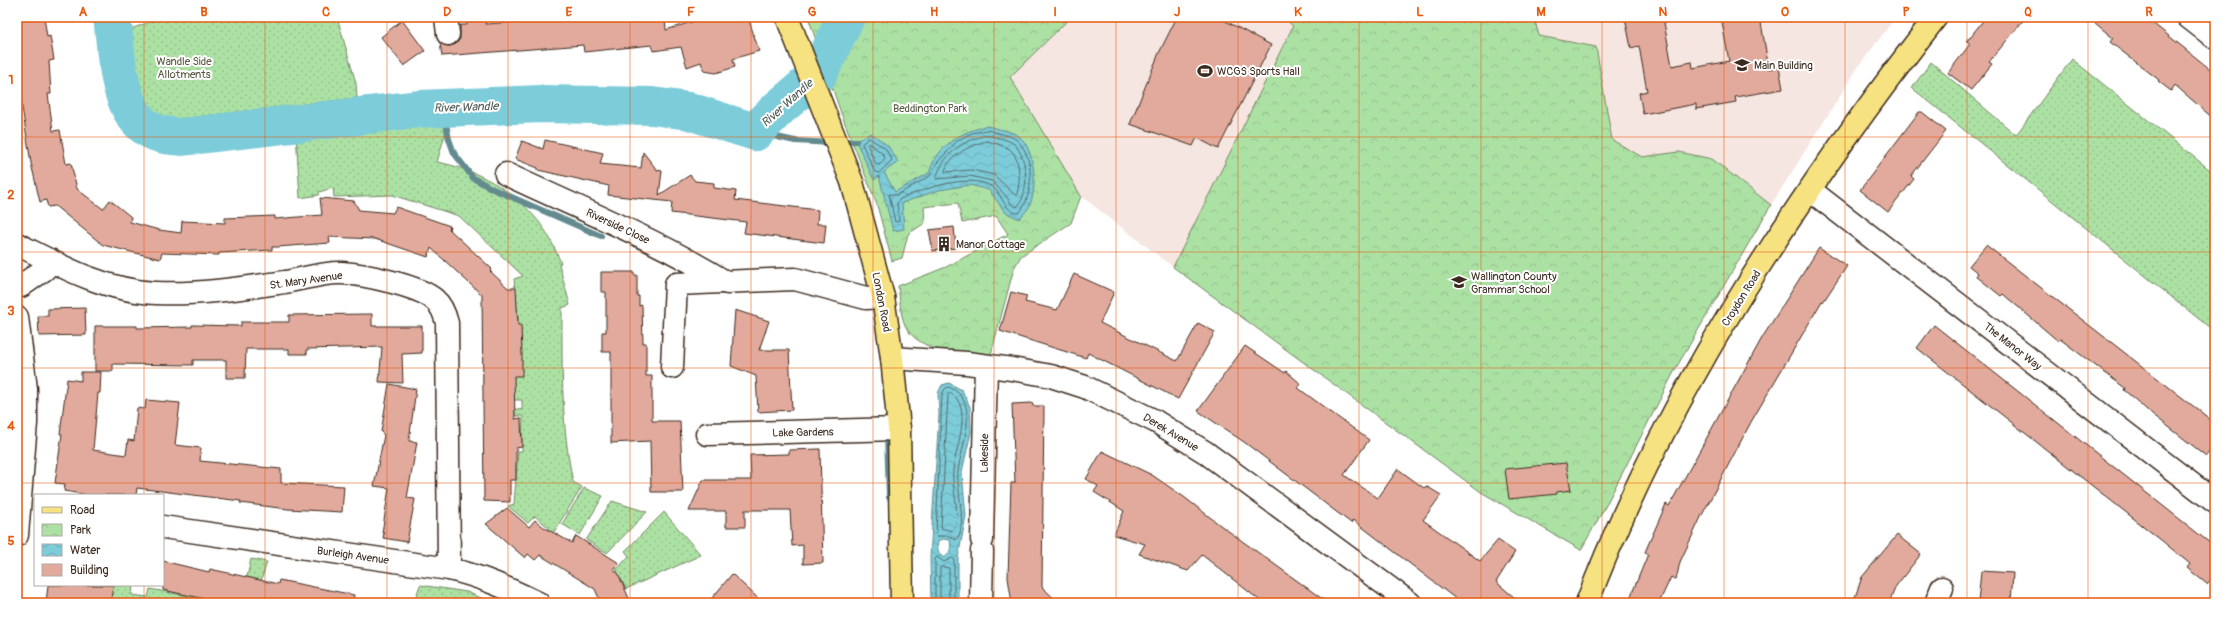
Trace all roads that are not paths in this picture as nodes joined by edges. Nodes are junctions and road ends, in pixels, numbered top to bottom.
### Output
1 (787, 17) edge
2 (1936, 17) edge
3 (2188, 17) edge
4 (2215, 38) edge
5 (506, 174) dead end
6 (1810, 190) junction
7 (17, 244) edge
8 (50, 260) junction
9 (727, 283) junction
10 (17, 286) edge
11 (882, 297) junction
12 (17, 317) edge
13 (892, 358) junction
14 (976, 364) junction
15 (672, 367) dead end
16 (898, 429) junction
17 (707, 434) dead end
18 (2215, 502) edge
19 (28, 506) edge
20 (164, 526) edge
21 (17, 535) edge
22 (450, 569) junction
23 (538, 603) edge
24 (902, 603) edge
25 (981, 603) edge
26 (1410, 603) edge
27 (1587, 603) edge

1 - 11 main road, London Road
2 - 6 main road, Croydon Road
3 - 4 street
5 - 9 street, Riverside Close
6 - 18 street, The Manor Way
6 - 27 main road, Croydon Road
7 - 8 street, St. Mary Avenue
8 - 10 street
8 - 22 street, St. Mary Avenue
9 - 11 street
9 - 15 street
11 - 13 main road, London Road
12 - 19 street
13 - 14 street, Derek Avenue
13 - 16 main road, London Road
14 - 25 street, Lakeside
14 - 26 street, Derek Avenue
16 - 17 street, Lake Gardens
16 - 24 main road, London Road
19 - 21 street
20 - 22 street, Burleigh Avenue
22 - 23 street, Burleigh Avenue

